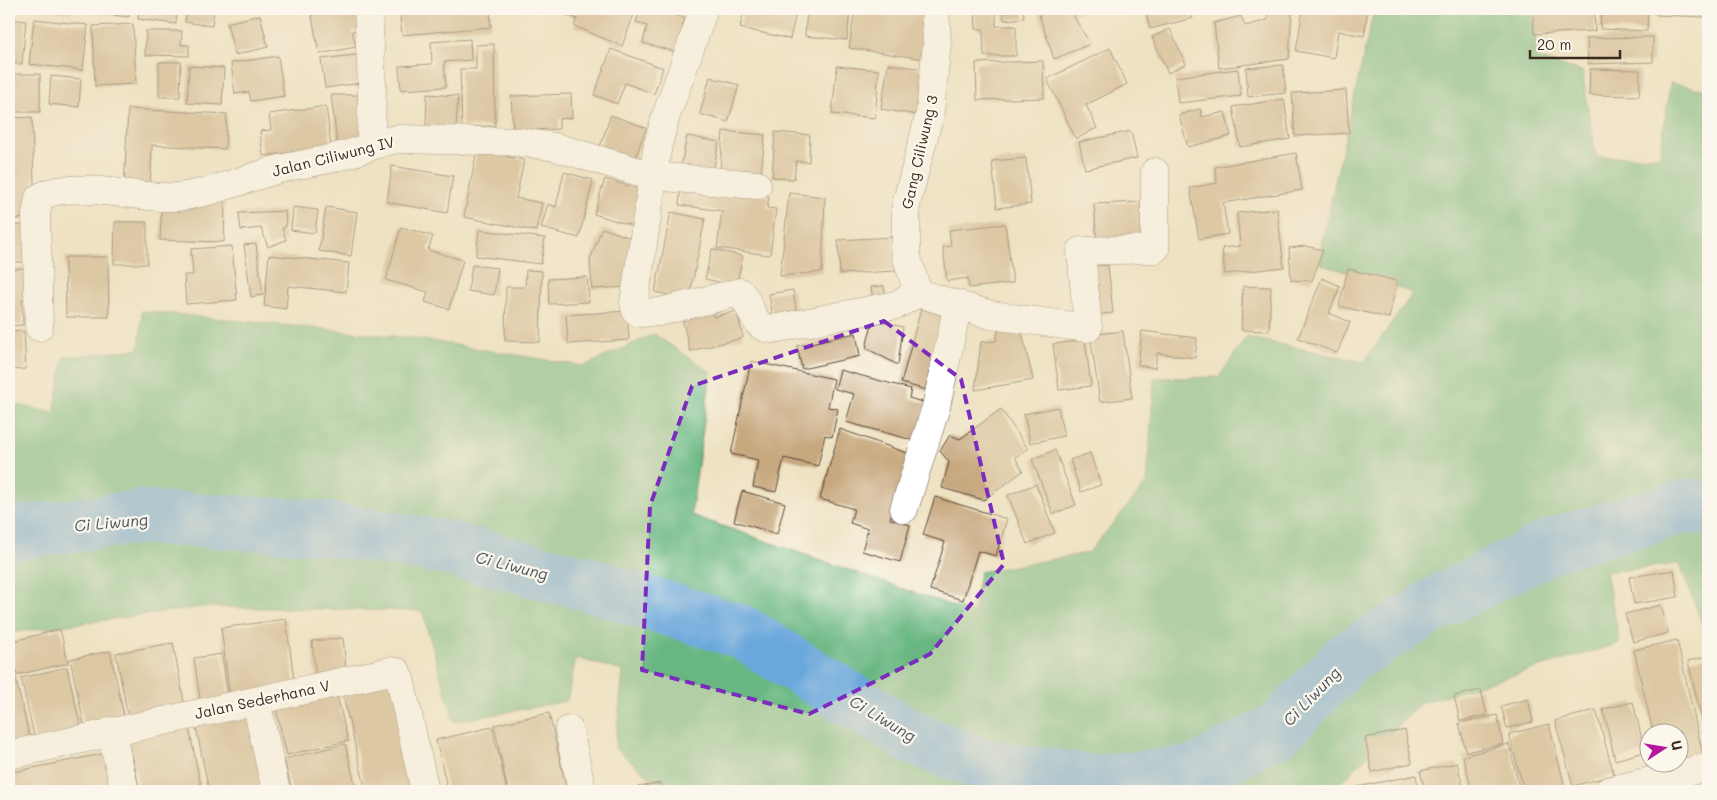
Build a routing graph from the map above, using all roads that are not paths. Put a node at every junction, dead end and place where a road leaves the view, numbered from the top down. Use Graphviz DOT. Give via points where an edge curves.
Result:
graph roads {
  1 [pos="368,9"];
  2 [pos="704,9"];
  3 [pos="935,9"];
  4 [pos="371,145"];
  5 [pos="1155,172"];
  6 [pos="653,176"];
  7 [pos="757,186"];
  8 [pos="918,293"];
  9 [pos="958,304"];
  10 [pos="39,327"];
  11 [pos="904,509"];
  12 [pos="256,701"];
  13 [pos="569,730"];
  14 [pos="111,731"];
  15 [pos="9,755"];
  16 [pos="1708,767"];
  17 [pos="125,791"];
  18 [pos="276,791"];
  19 [pos="425,791"];
  20 [pos="582,791"];
  21 [pos="1608,791"];
  1 -- 4 [label="street"];
  2 -- 6 [label="street" via="666,116"];
  3 -- 8 [label="street, Gang Ciliwung 3" via="934,90 906,205 906,255"];
  4 -- 6 [label="street, Jalan Ciliwung IV" via="398,139 522,142 555,147"];
  4 -- 10 [label="street, Jalan Ciliwung IV" via="216,189 178,196 63,189 48,192 39,198 36,214"];
  5 -- 9 [label="street" via="1155,249 1081,251 1088,328 991,315"];
  6 -- 7 [label="street, Jalan Ciliwung IV"];
  6 -- 8 [label="street" via="634,303 639,313 659,312 738,292 758,324 773,329 896,305"];
  8 -- 9 [label="street"];
  9 -- 11 [label="street" via="936,407"];
  12 -- 14 [label="street, Jalan Sederhana V"];
  12 -- 18 [label="street"];
  12 -- 19 [label="street, Jalan Sederhana V" via="370,674 396,672"];
  13 -- 20 [label="street"];
  14 -- 15 [label="street, Jalan Sederhana V"];
  14 -- 17 [label="street"];
  16 -- 21 [label="street"];
}
